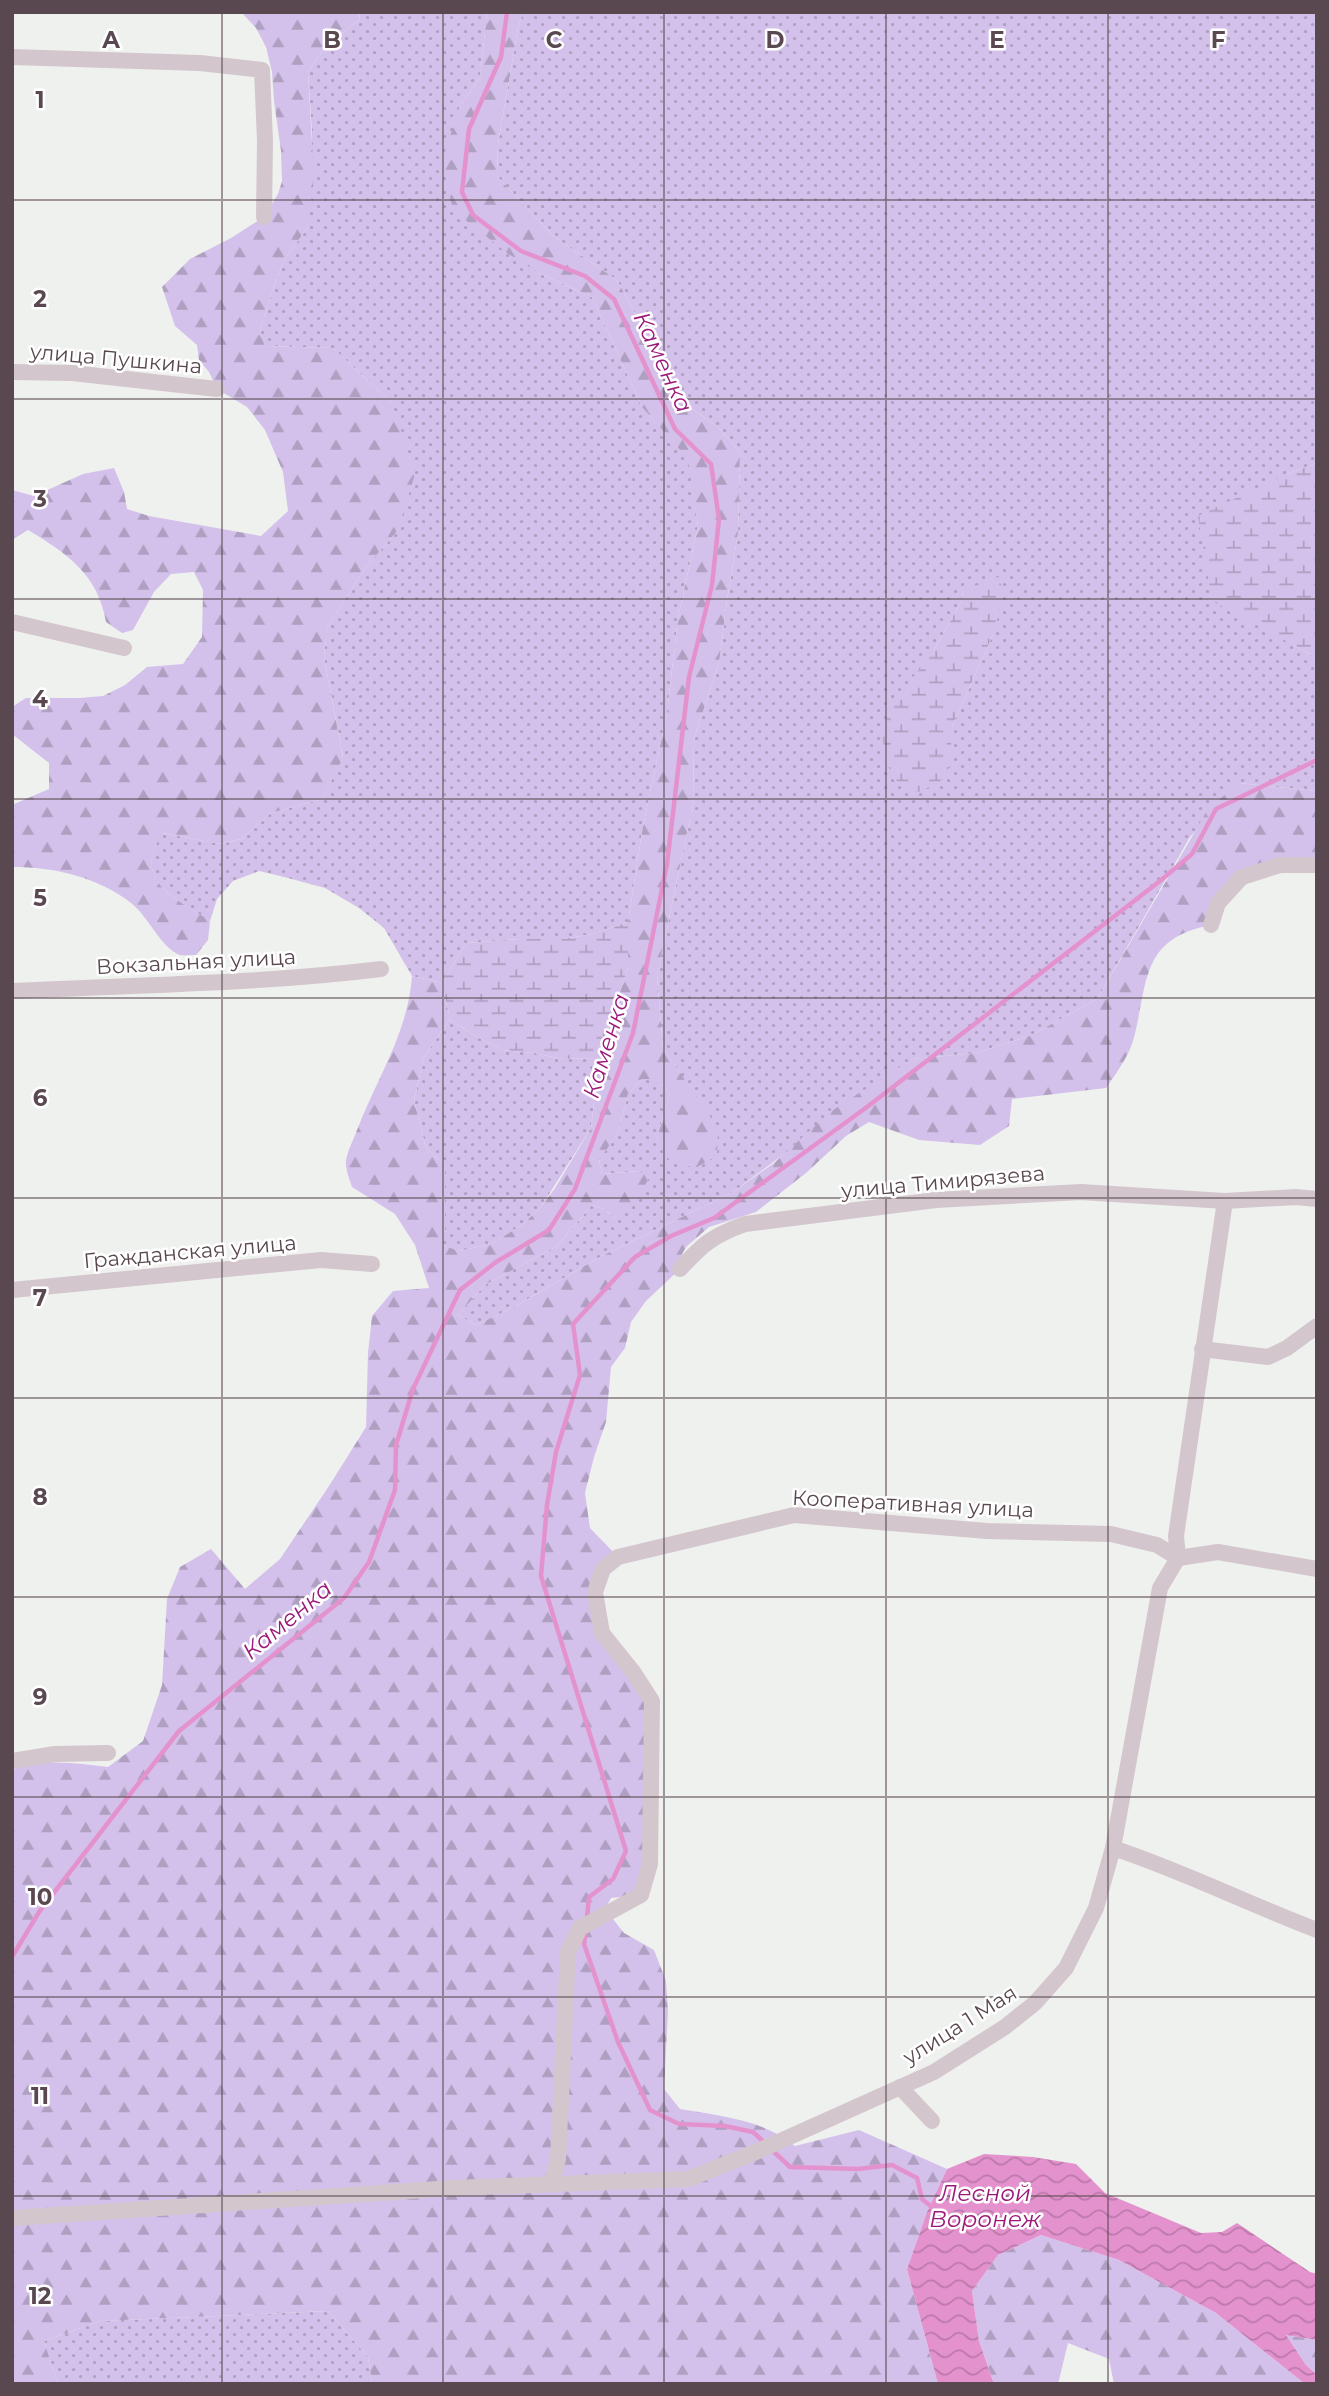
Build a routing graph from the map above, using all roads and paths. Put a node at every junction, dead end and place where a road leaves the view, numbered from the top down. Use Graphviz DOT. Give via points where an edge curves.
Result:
graph roads {
  1 [pos="12,57"];
  2 [pos="264,217"];
  3 [pos="12,372"];
  4 [pos="217,389"];
  5 [pos="12,622"];
  6 [pos="124,649"];
  7 [pos="1317,865"];
  8 [pos="1211,925"];
  9 [pos="381,970"];
  10 [pos="12,991"];
  11 [pos="1317,1199"];
  12 [pos="1225,1201"];
  13 [pos="372,1264"];
  14 [pos="680,1269"];
  15 [pos="12,1290"];
  16 [pos="1317,1326"];
  17 [pos="1202,1349"];
  18 [pos="1178,1558"];
  19 [pos="1317,1569"];
  20 [pos="108,1753"];
  21 [pos="12,1761"];
  22 [pos="1113,1848"];
  23 [pos="1317,1930"];
  24 [pos="900,2087"];
  25 [pos="932,2122"];
  26 [pos="552,2184"];
  27 [pos="12,2218"];
  1 -- 2 [label="street" via="262,69"];
  3 -- 4 [label="street, улица Пушкина" via="72,373"];
  5 -- 6 [label="street"];
  7 -- 8 [label="street" via="1280,864 1242,877 1218,903"];
  9 -- 10 [label="street, Вокзальная улица" via="162,986"];
  11 -- 12 [label="street, улица Тимирязева"];
  12 -- 14 [label="street, улица Тимирязева" via="1081,1192 936,1200 745,1224 708,1240"];
  12 -- 17 [label="street"];
  13 -- 15 [label="street, Гражданская улица" via="321,1260"];
  16 -- 17 [label="street" via="1268,1357"];
  17 -- 18 [label="street" via="1176,1536"];
  18 -- 19 [label="street" via="1218,1552"];
  18 -- 22 [label="street, улица 1 Мая" via="1160,1588"];
  18 -- 26 [label="street, Кооперативная улица" via="1157,1545 1111,1534 987,1531 794,1515 618,1558 603,1569 595,1592 602,1633 652,1701 650,1864 641,1895 580,1928 568,1952 558,2159"];
  20 -- 21 [label="street"];
  22 -- 23 [label="street"];
  22 -- 24 [label="street, улица 1 Мая" via="1096,1908 1066,1968 1035,2003 1005,2027"];
  24 -- 25 [label="street"];
  24 -- 26 [label="street, улица 1 Мая" via="688,2179"];
  26 -- 27 [label="street, улица 1 Мая"];
}
